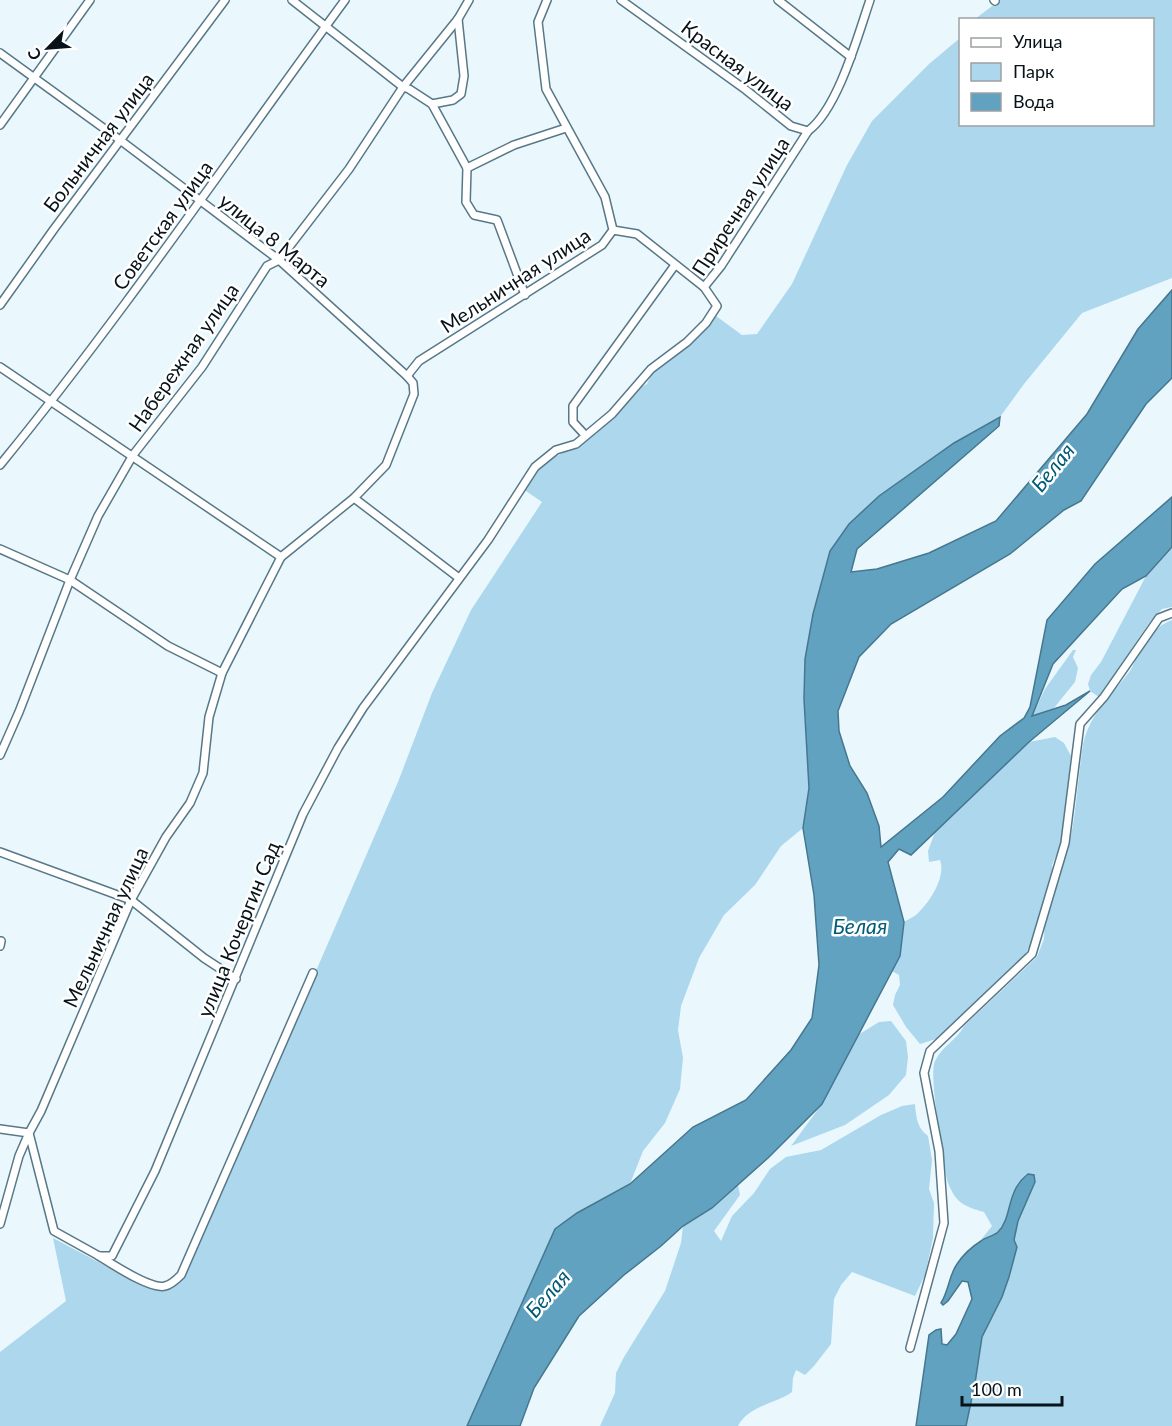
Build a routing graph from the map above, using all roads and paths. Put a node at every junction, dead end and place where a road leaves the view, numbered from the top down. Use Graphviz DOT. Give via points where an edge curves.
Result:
graph roads {
  1 [pos="90,0"];
  2 [pos="225,0"];
  3 [pos="292,0"];
  4 [pos="345,0"];
  5 [pos="469,0"];
  6 [pos="547,0"];
  7 [pos="621,0"];
  8 [pos="778,0"];
  9 [pos="870,0"];
  10 [pos="458,19"];
  11 [pos="325,27"];
  12 [pos="0,52"];
  13 [pos="851,57"];
  14 [pos="35,78"];
  15 [pos="403,87"];
  16 [pos="432,104"];
  17 [pos="0,125"];
  18 [pos="566,128"];
  19 [pos="808,130"];
  20 [pos="120,140"];
  21 [pos="467,168"];
  22 [pos="201,201"];
  23 [pos="613,230"];
  24 [pos="279,260"];
  25 [pos="675,265"];
  26 [pos="705,287"];
  27 [pos="525,295"];
  28 [pos="0,305"];
  29 [pos="0,367"];
  30 [pos="407,376"];
  31 [pos="51,403"];
  32 [pos="585,435"];
  33 [pos="133,455"];
  34 [pos="0,465"];
  35 [pos="354,498"];
  36 [pos="0,549"];
  37 [pos="281,557"];
  38 [pos="459,578"];
  39 [pos="70,580"];
  40 [pos="1172,613"];
  41 [pos="222,673"];
  42 [pos="0,755"];
  43 [pos="0,852"];
  44 [pos="131,900"];
  45 [pos="313,973"];
  46 [pos="236,979"];
  47 [pos="0,1129"];
  48 [pos="29,1133"];
  49 [pos="0,1224"];
  50 [pos="99,1256"];
  51 [pos="910,1348"];
  1 -- 14 [label="street"];
  2 -- 20 [label="street, Больничная улица"];
  3 -- 11 [label="street"];
  4 -- 11 [label="street, Советская улица"];
  5 -- 10 [label="street, Набережная улица"];
  6 -- 18 [label="street, Мельничная улица" via="538,22 546,89"];
  7 -- 19 [label="street, Красная улица" via="791,126"];
  8 -- 13 [label="street"];
  9 -- 13 [label="street, Приречная улица"];
  10 -- 15 [label="street, Набережная улица"];
  10 -- 16 [label="street" via="464,76 461,94 453,100"];
  11 -- 15 [label="street"];
  11 -- 22 [label="street, Советская улица"];
  12 -- 14 [label="street, улица 8 Марта"];
  13 -- 19 [label="street, Приречная улица" via="836,92 817,124"];
  14 -- 17 [label="street"];
  14 -- 20 [label="street, улица 8 Марта"];
  15 -- 16 [label="street"];
  15 -- 24 [label="street, Набережная улица" via="348,169"];
  16 -- 21 [label="street"];
  18 -- 21 [label="street" via="514,145"];
  18 -- 23 [label="street, Мельничная улица" via="605,197"];
  19 -- 26 [label="street, Приречная улица"];
  20 -- 22 [label="street, улица 8 Марта"];
  20 -- 28 [label="street, Больничная улица"];
  21 -- 27 [label="street" via="466,202 474,214 497,220"];
  22 -- 24 [label="street, улица 8 Марта"];
  22 -- 31 [label="street, Советская улица"];
  23 -- 25 [label="street" via="637,234"];
  23 -- 27 [label="street, Мельничная улица" via="602,245"];
  24 -- 30 [label="street, улица 8 Марта"];
  24 -- 33 [label="street, Набережная улица" via="267,266 202,367"];
  25 -- 26 [label="street"];
  25 -- 32 [label="street, Приречная улица" via="573,406 573,422"];
  26 -- 32 [label="street, Приречная улица" via="717,306 706,323 651,369 612,414"];
  27 -- 30 [label="street, Мельничная улица" via="419,361"];
  29 -- 31 [label="street"];
  30 -- 35 [label="street, Мельничная улица" via="413,383 414,394 386,465"];
  31 -- 33 [label="street"];
  31 -- 34 [label="street, Советская улица"];
  32 -- 38 [label="street, Приречная улица" via="576,444 556,450 536,467"];
  33 -- 37 [label="street"];
  33 -- 39 [label="street, Набережная улица" via="98,516"];
  35 -- 37 [label="street, Мельничная улица"];
  35 -- 38 [label="street"];
  36 -- 39 [label="street"];
  37 -- 41 [label="street, Мельничная улица"];
  38 -- 46 [label="street, улица Кочергин Сад" via="338,748 303,814"];
  39 -- 41 [label="street" via="168,646"];
  39 -- 42 [label="street, Набережная улица"];
  40 -- 51 [label="street" via="1159,618 1104,697 1080,724 1065,843 1032,954 930,1051 924,1073 939,1151 944,1223"];
  41 -- 44 [label="street, Мельничная улица" via="208,717 203,773 190,803"];
  43 -- 44 [label="street"];
  44 -- 46 [label="street"];
  44 -- 48 [label="street, Мельничная улица"];
  45 -- 50 [label="street" via="181,1275 165,1287 157,1286"];
  46 -- 50 [label="street, улица Кочергин Сад" via="155,1171 112,1256"];
  47 -- 48 [label="street"];
  48 -- 49 [label="street, Мельничная улица"];
  48 -- 50 [label="street" via="54,1231"];
}
